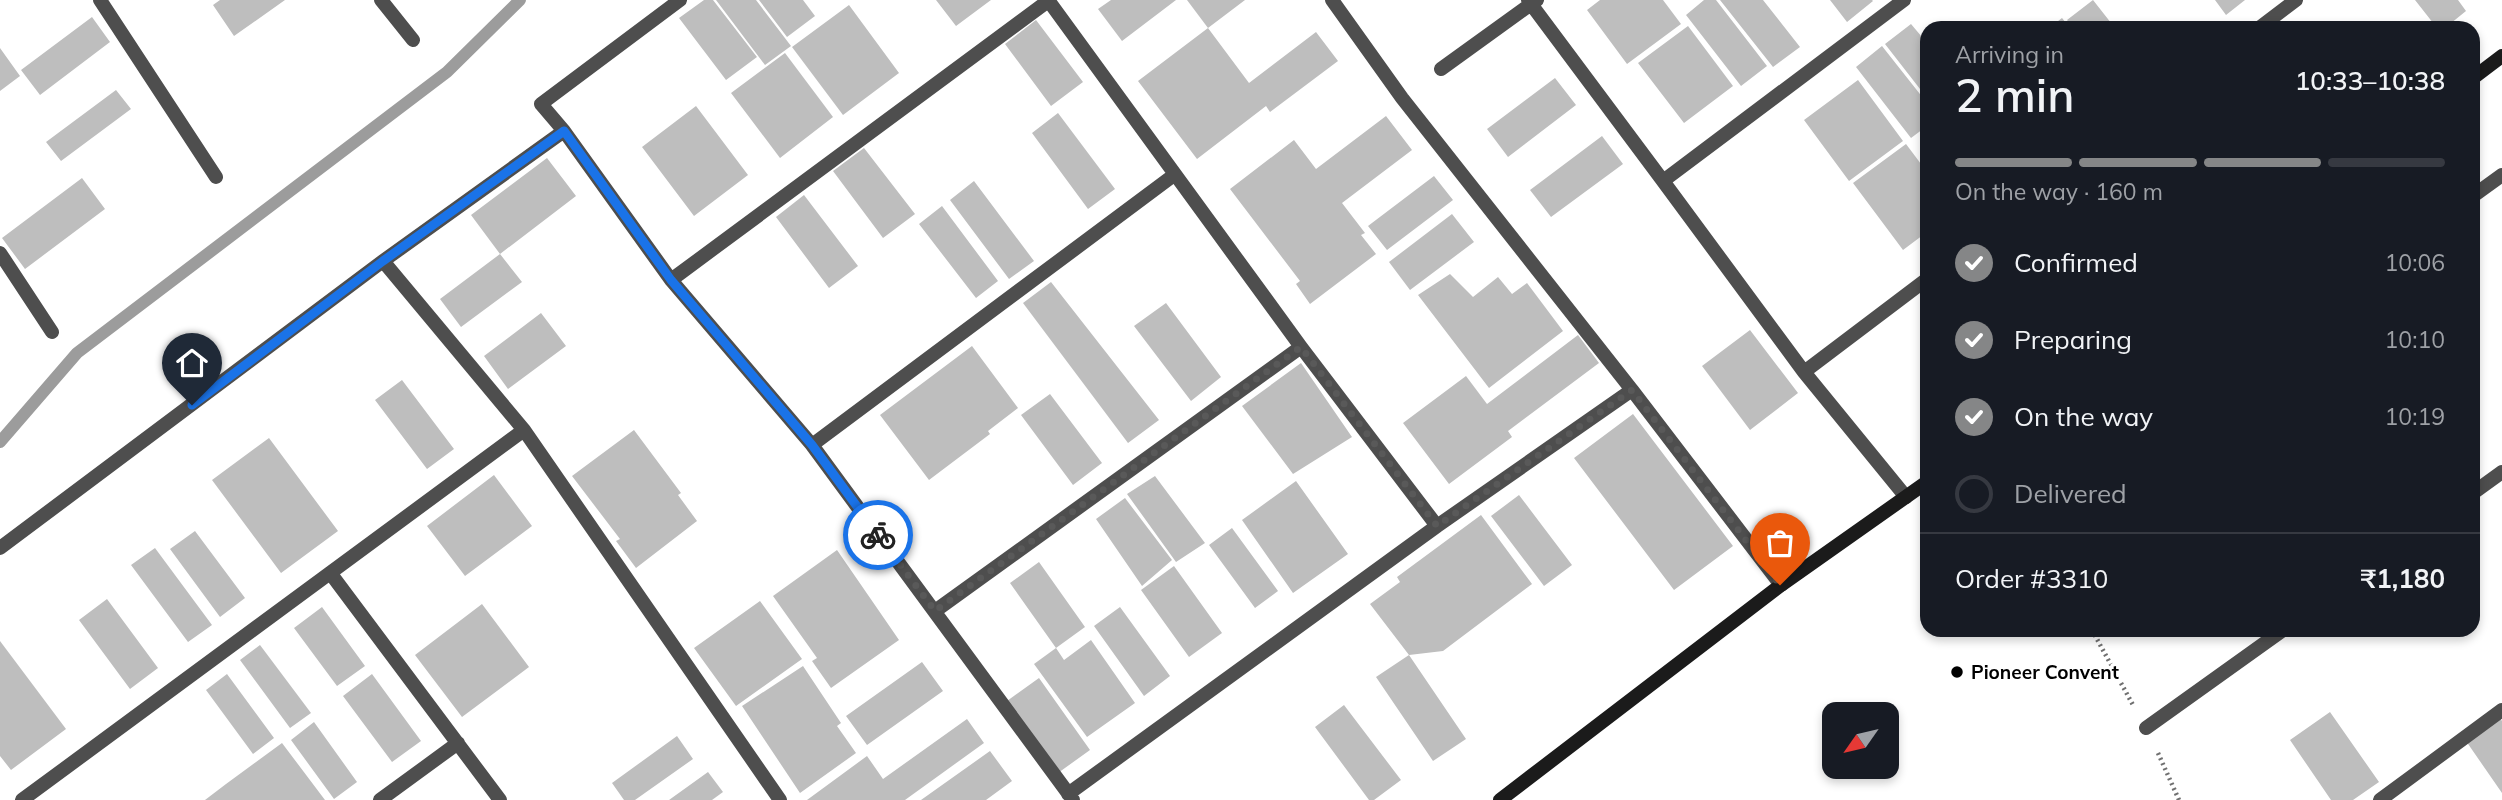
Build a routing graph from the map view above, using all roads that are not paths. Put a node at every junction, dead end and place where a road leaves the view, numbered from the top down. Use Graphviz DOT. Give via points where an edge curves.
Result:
graph roads {
  1 [pos="100,0"];
  2 [pos="381,0"];
  3 [pos="680,0"];
  4 [pos="1332,0"];
  5 [pos="1904,0"];
  6 [pos="2296,0"];
  7 [pos="1048,1"];
  8 [pos="1532,1"];
  9 [pos="2268,21"];
  10 [pos="413,40"];
  11 [pos="2502,56"];
  12 [pos="1441,69"];
  13 [pos="2480,73"];
  14 [pos="564,131"];
  15 [pos="1174,174"];
  16 [pos="2502,175"];
  17 [pos="216,177"];
  18 [pos="1663,181"];
  19 [pos="2480,192"];
  20 [pos="0,253"];
  21 [pos="383,261"];
  22 [pos="671,280"];
  23 [pos="1920,284"];
  24 [pos="51,332"];
  25 [pos="1301,347"];
  26 [pos="1804,372"];
  27 [pos="1632,390"];
  28 [pos="524,430"];
  29 [pos="812,445"];
  30 [pos="2502,472"];
  31 [pos="1920,487"];
  32 [pos="2480,488"];
  33 [pos="1906,497"];
  34 [pos="1437,526"];
  35 [pos="0,548"];
  36 [pos="331,574"];
  37 [pos="1780,585"];
  38 [pos="935,611"];
  39 [pos="2273,637"];
  40 [pos="2502,710"];
  41 [pos="2146,728"];
  42 [pos="458,743"];
  43 [pos="1071,797"];
  44 [pos="22,800"];
  45 [pos="380,800"];
  46 [pos="500,800"];
  47 [pos="780,800"];
  48 [pos="1500,800"];
  49 [pos="2380,800"];
  1 -- 17 [label="street"];
  2 -- 10 [label="street"];
  3 -- 14 [label="street" via="541,104"];
  4 -- 27 [label="street" via="1402,98"];
  5 -- 18 [label="street"];
  6 -- 9 [label="street"];
  7 -- 15 [label="street"];
  7 -- 22 [label="street"];
  8 -- 12 [label="street"];
  8 -- 18 [label="street"];
  11 -- 13 [label="street"];
  14 -- 21 [label="street"];
  14 -- 22 [label="street"];
  15 -- 25 [label="street"];
  15 -- 29 [label="street"];
  16 -- 19 [label="street"];
  18 -- 26 [label="street"];
  20 -- 24 [label="street"];
  21 -- 28 [label="street"];
  21 -- 35 [label="street"];
  22 -- 29 [label="street"];
  23 -- 26 [label="street"];
  25 -- 34 [label="street"];
  25 -- 38 [label="street"];
  26 -- 33 [label="street"];
  27 -- 34 [label="street"];
  27 -- 37 [label="street"];
  28 -- 36 [label="street"];
  28 -- 47 [label="street"];
  29 -- 38 [label="street"];
  30 -- 32 [label="street"];
  31 -- 33 [label="street"];
  33 -- 37 [label="street"];
  34 -- 43 [label="street"];
  36 -- 42 [label="street"];
  36 -- 44 [label="street"];
  37 -- 48 [label="street"];
  38 -- 43 [label="street"];
  39 -- 41 [label="street"];
  40 -- 49 [label="street"];
  42 -- 45 [label="street"];
  42 -- 46 [label="street"];
}
